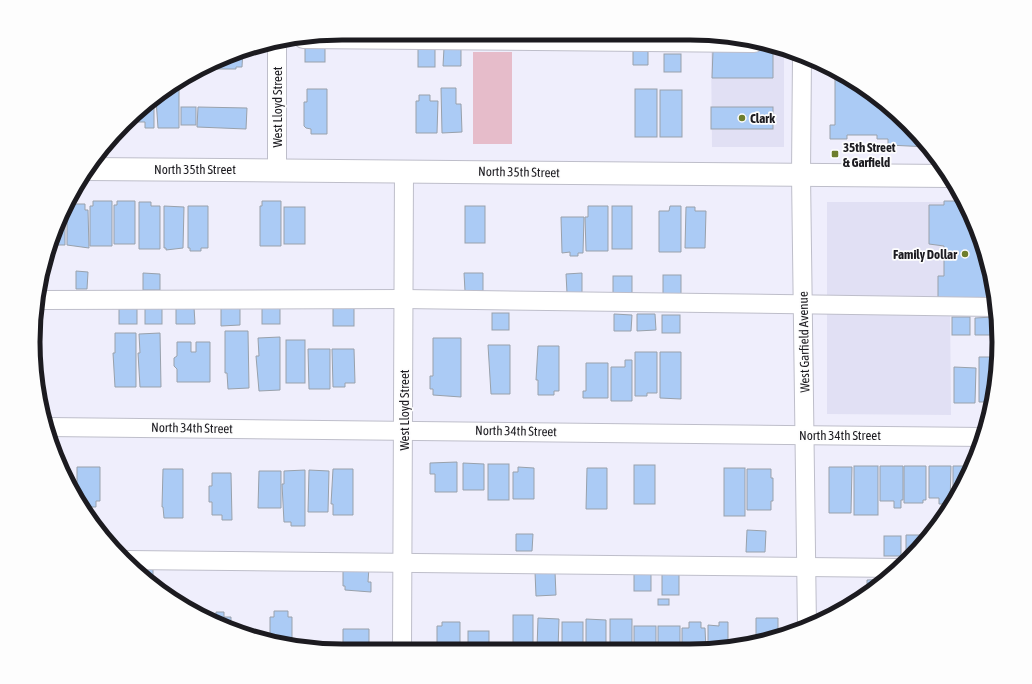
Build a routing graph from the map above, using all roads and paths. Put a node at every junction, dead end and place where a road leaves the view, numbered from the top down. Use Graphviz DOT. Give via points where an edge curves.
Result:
graph roads {
  1 [pos="416,40"];
  2 [pos="727,43"];
  3 [pos="277,47"];
  4 [pos="802,62"];
  5 [pos="94,169"];
  6 [pos="277,170"];
  7 [pos="404,171"];
  8 [pos="801,174"];
  9 [pos="942,176"];
  10 [pos="404,299"];
  11 [pos="43,300"];
  12 [pos="804,306"];
  13 [pos="989,307"];
  14 [pos="52,427"];
  15 [pos="404,430"];
  16 [pos="805,436"];
  17 [pos="977,437"];
  18 [pos="133,560"];
  19 [pos="404,562"];
  20 [pos="807,567"];
  21 [pos="890,568"];
  22 [pos="807,621"];
  23 [pos="402,644"];
  1 -- 2 [label="street"];
  3 -- 6 [label="street, West Lloyd Street"];
  4 -- 8 [label="street, West Garfield Avenue"];
  5 -- 6 [label="main road, North 35th Street"];
  6 -- 7 [label="main road, North 35th Street"];
  7 -- 8 [label="main road, North 35th Street"];
  7 -- 10 [label="street, West Lloyd Street"];
  8 -- 9 [label="main road, North 35th Street"];
  8 -- 12 [label="street, West Garfield Avenue"];
  10 -- 11 [label="street"];
  10 -- 12 [label="street"];
  10 -- 15 [label="street, West Lloyd Street"];
  12 -- 13 [label="street"];
  12 -- 16 [label="street, West Garfield Avenue"];
  14 -- 15 [label="street, North 34th Street"];
  15 -- 16 [label="street, North 34th Street"];
  15 -- 19 [label="street, West Lloyd Street"];
  16 -- 17 [label="street, North 34th Street"];
  16 -- 20 [label="street, West Garfield Avenue"];
  18 -- 19 [label="street"];
  19 -- 20 [label="street"];
  19 -- 23 [label="street, West Lloyd Street"];
  20 -- 21 [label="street"];
  20 -- 22 [label="street, West Garfield Avenue"];
}
